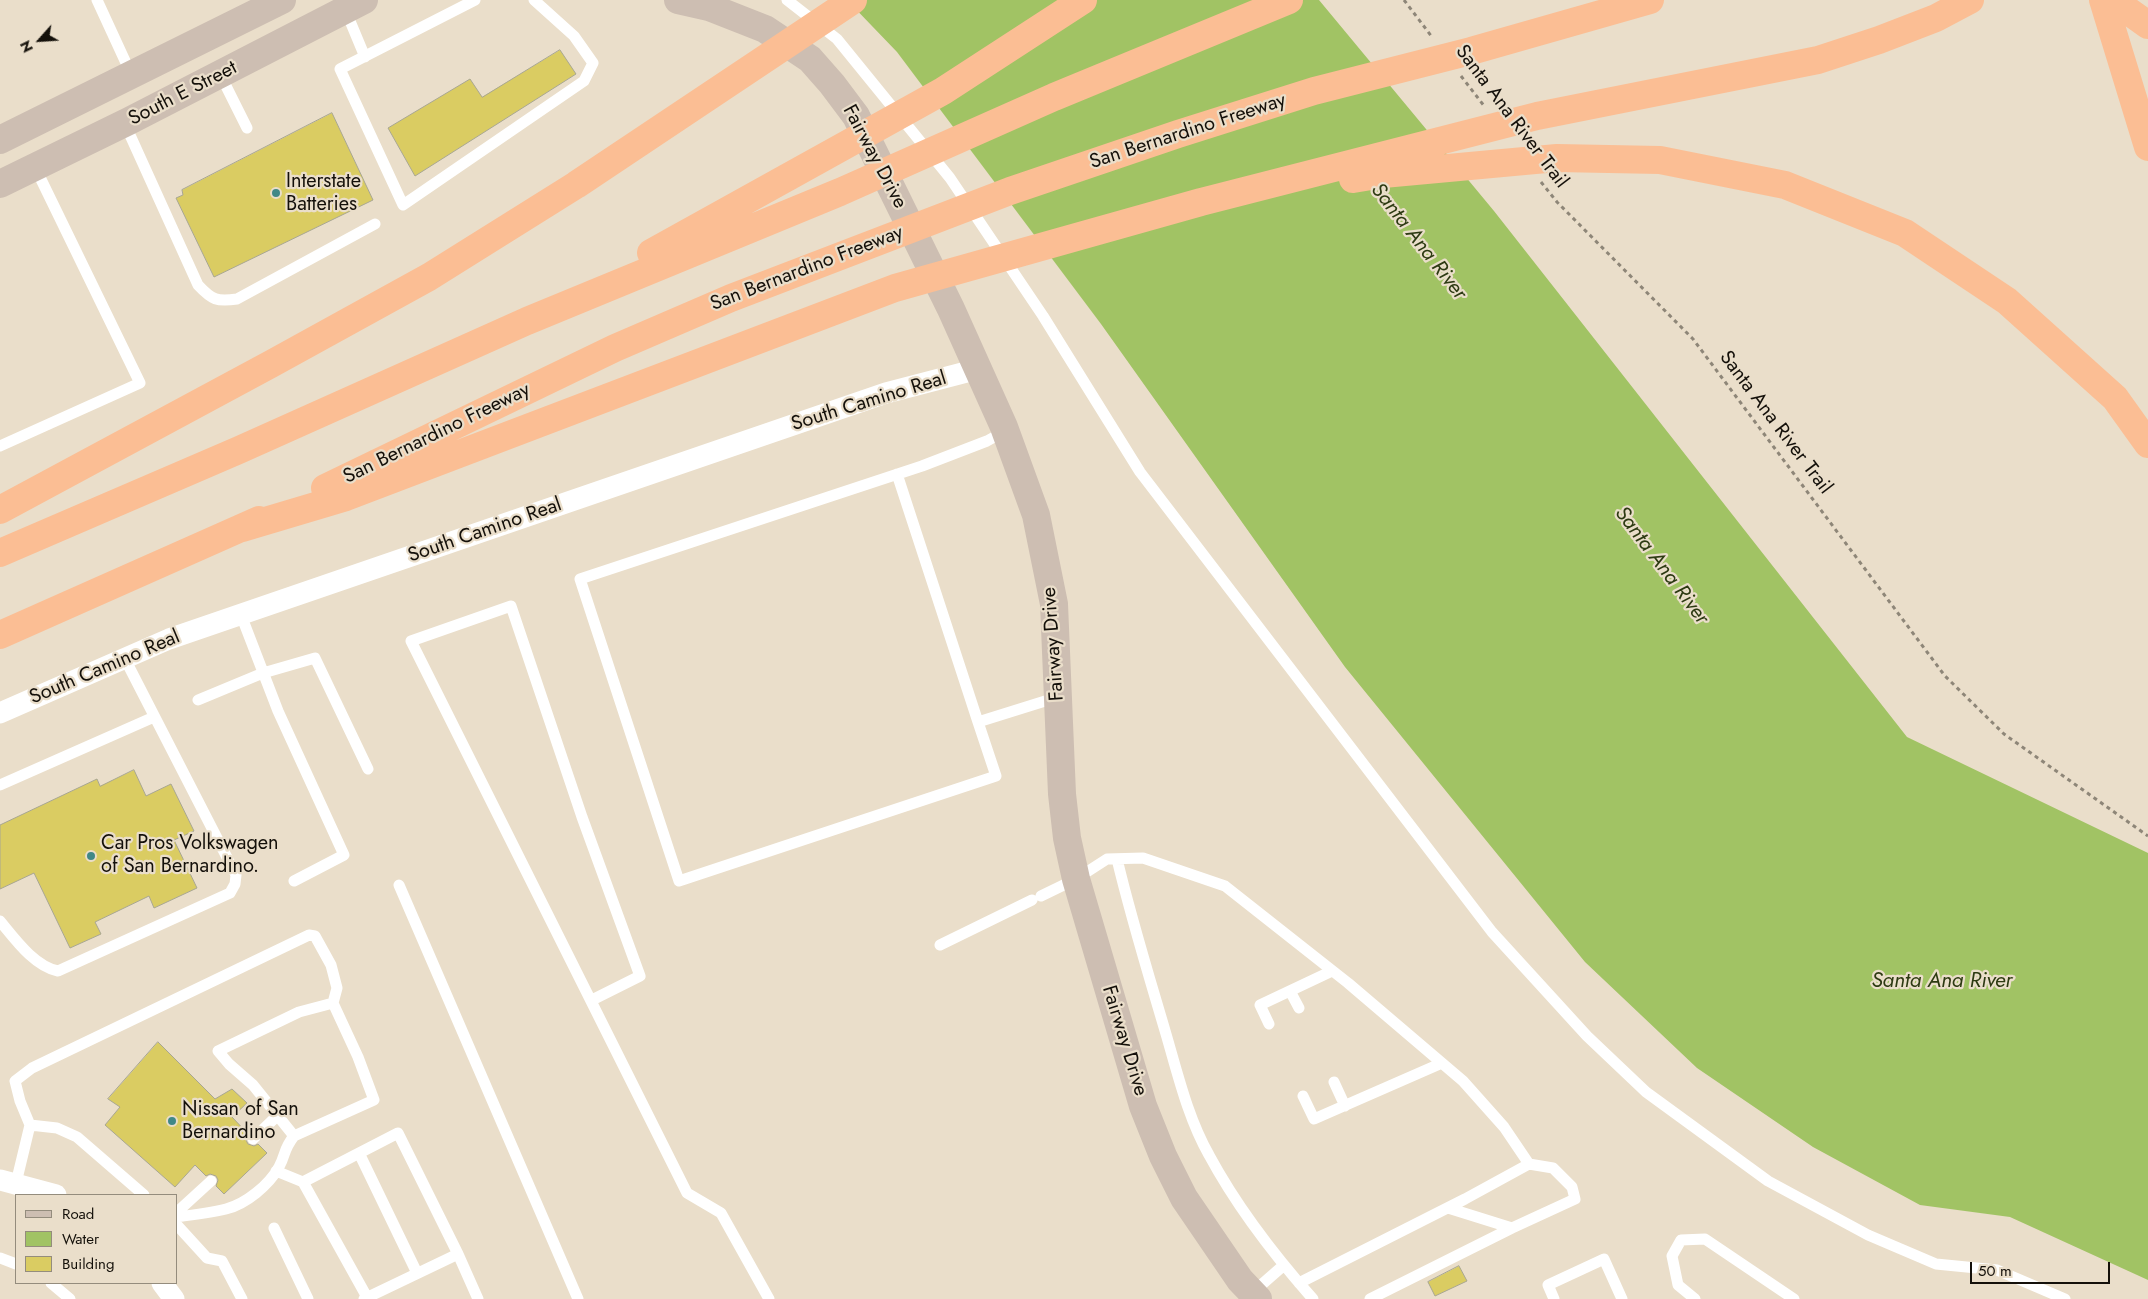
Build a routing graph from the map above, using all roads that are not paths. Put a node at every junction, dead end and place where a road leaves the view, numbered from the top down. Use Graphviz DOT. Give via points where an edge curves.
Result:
graph roads {
  1 [pos="97,0"];
  2 [pos="282,0"];
  3 [pos="475,0"];
  4 [pos="534,0"];
  5 [pos="678,0"];
  6 [pos="787,0"];
  7 [pos="853,0"];
  8 [pos="1083,0"];
  9 [pos="1289,0"];
  10 [pos="1650,0"];
  11 [pos="1970,0"];
  12 [pos="2103,0"];
  13 [pos="2112,0"];
  14 [pos="354,5"];
  15 [pos="2148,26"];
  16 [pos="365,56"];
  17 [pos="220,74"];
  18 [pos="132,76"];
  19 [pos="125,124"];
  20 [pos="247,128"];
  21 [pos="0,140"];
  22 [pos="2148,147"];
  23 [pos="36,167"];
  24 [pos="0,184"];
  25 [pos="1201,202"];
  26 [pos="375,224"];
  27 [pos="527,321"];
  28 [pos="978,369"];
  29 [pos="1005,431"];
  30 [pos="2148,444"];
  31 [pos="0,446"];
  32 [pos="897,474"];
  33 [pos="0,510"];
  34 [pos="242,528"];
  35 [pos="0,553"];
  36 [pos="241,615"];
  37 [pos="0,635"];
  38 [pos="125,658"];
  39 [pos="264,673"];
  40 [pos="1058,697"];
  41 [pos="198,700"];
  42 [pos="0,713"];
  43 [pos="154,717"];
  44 [pos="978,722"];
  45 [pos="368,769"];
  46 [pos="0,785"];
  47 [pos="1117,859"];
  48 [pos="1076,879"];
  49 [pos="294,881"];
  50 [pos="399,885"];
  51 [pos="0,921"];
  52 [pos="940,944"];
  53 [pos="1332,971"];
  54 [pos="1290,991"];
  55 [pos="592,1000"];
  56 [pos="333,1003"];
  57 [pos="1299,1008"];
  58 [pos="1269,1024"];
  59 [pos="1442,1063"];
  60 [pos="1334,1082"];
  61 [pos="1303,1096"];
  62 [pos="1345,1106"];
  63 [pos="278,1115"];
  64 [pos="30,1125"];
  65 [pos="294,1136"];
  66 [pos="253,1139"];
  67 [pos="359,1153"];
  68 [pos="1529,1164"];
  69 [pos="276,1171"];
  70 [pos="211,1181"];
  71 [pos="8,1182"];
  72 [pos="303,1182"];
  73 [pos="52,1194"];
  74 [pos="143,1194"];
  75 [pos="1448,1208"];
  76 [pos="178,1213"];
  77 [pos="178,1215"];
  78 [pos="178,1226"];
  79 [pos="274,1228"];
  80 [pos="1512,1228"];
  81 [pos="458,1254"];
  82 [pos="0,1258"];
  83 [pos="15,1264"];
  84 [pos="1284,1265"];
  85 [pos="417,1273"];
  86 [pos="1299,1283"];
  87 [pos="52,1284"];
  88 [pos="163,1284"];
  89 [pos="1255,1296"];
  90 [pos="366,1298"];
  91 [pos="765,1298"];
  92 [pos="70,1299"];
  93 [pos="174,1299"];
  94 [pos="242,1299"];
  95 [pos="308,1299"];
  96 [pos="478,1299"];
  97 [pos="578,1299"];
  98 [pos="1313,1299"];
  99 [pos="1370,1299"];
  100 [pos="1554,1299"];
  101 [pos="1622,1299"];
  102 [pos="1695,1299"];
  103 [pos="1794,1299"];
  104 [pos="2066,1299"];
  1 -- 18 [label="lane"];
  2 -- 18 [label="street, South E Street"];
  3 -- 16 [label="lane"];
  4 -- 16 [label="lane" via="574,36 593,63 584,81 403,205 340,69"];
  5 -- 28 [label="street, Fairway Drive" via="709,7 765,29 810,59 832,84 856,116 952,308"];
  6 -- 104 [label="lane" via="837,39 950,178 1043,316 1140,472 1492,932 1586,1036 1646,1092 1768,1181 1868,1235 1936,1264 1997,1270"];
  7 -- 33 [label="highway" via="576,185 429,277"];
  8 -- 27 [label="highway" via="943,91"];
  9 -- 27 [label="highway" via="1054,96 840,192"];
  10 -- 34 [label="highway, San Bernardino Freeway" via="1464,60 1314,91 1010,191 871,243 615,348"];
  11 -- 25 [label="highway" via="1936,18 1818,60 1537,116"];
  12 -- 22 [label="highway"];
  13 -- 15 [label="highway"];
  14 -- 16 [label="lane"];
  14 -- 17 [label="street, South E Street"];
  17 -- 19 [label="street, South E Street"];
  17 -- 20 [label="lane"];
  18 -- 21 [label="street, South E Street"];
  19 -- 23 [label="street, South E Street"];
  19 -- 26 [label="lane" via="198,285 210,297 222,301 237,299"];
  23 -- 24 [label="street, South E Street"];
  23 -- 31 [label="lane" via="140,383"];
  25 -- 30 [label="highway" via="1383,174 1557,158 1660,160 1784,186 1905,233 2007,301 2115,398"];
  25 -- 34 [label="highway" via="894,288 346,498"];
  27 -- 35 [label="highway"];
  28 -- 29 [label="street, Fairway Drive"];
  28 -- 36 [label="street, South Camino Real" via="886,393"];
  29 -- 32 [label="lane"];
  29 -- 40 [label="street, Fairway Drive" via="1036,515 1054,604"];
  32 -- 44 [label="lane"];
  32 -- 44 [label="lane" via="580,578 679,880 996,776"];
  34 -- 37 [label="highway, San Bernardino Freeway"];
  36 -- 38 [label="street, South Camino Real" via="168,639"];
  36 -- 39 [label="lane"];
  38 -- 42 [label="street, South Camino Real"];
  38 -- 43 [label="lane"];
  39 -- 41 [label="lane"];
  39 -- 45 [label="lane" via="315,658"];
  39 -- 49 [label="lane" via="278,711 344,854"];
  40 -- 44 [label="lane"];
  40 -- 48 [label="street, Fairway Drive" via="1062,794"];
  43 -- 46 [label="lane"];
  43 -- 51 [label="lane" via="236,875 230,892 58,971 42,964 14,939"];
  47 -- 48 [label="lane" via="1107,859"];
  47 -- 53 [label="lane" via="1143,858 1225,886"];
  47 -- 84 [label="lane" via="1137,940 1194,1124 1208,1155"];
  48 -- 52 [label="lane"];
  48 -- 89 [label="street, Fairway Drive" via="1143,1106 1163,1156 1194,1214"];
  50 -- 97 [label="lane"];
  53 -- 54 [label="lane"];
  53 -- 59 [label="lane"];
  54 -- 57 [label="lane"];
  54 -- 58 [label="lane" via="1260,1005"];
  55 -- 55 [label="lane" via="411,641 511,606 640,976"];
  55 -- 91 [label="lane" via="687,1193 721,1213"];
  56 -- 63 [label="lane" via="299,1012 218,1051"];
  56 -- 64 [label="lane" via="337,988 331,964 315,936 309,935 32,1068 15,1081"];
  56 -- 65 [label="lane" via="374,1100"];
  59 -- 62 [label="lane"];
  59 -- 68 [label="lane" via="1463,1081 1504,1127"];
  60 -- 62 [label="lane"];
  61 -- 62 [label="lane" via="1314,1119"];
  63 -- 65 [label="lane"];
  63 -- 66 [label="lane"];
  64 -- 71 [label="lane"];
  64 -- 74 [label="lane" via="57,1128 77,1137"];
  65 -- 69 [label="lane" via="285,1147"];
  67 -- 72 [label="lane"];
  67 -- 81 [label="lane" via="398,1133"];
  67 -- 85 [label="lane"];
  68 -- 75 [label="lane"];
  68 -- 80 [label="lane" via="1553,1168 1572,1187 1575,1199"];
  69 -- 72 [label="lane"];
  69 -- 77 [label="lane" via="251,1197 228,1209"];
  70 -- 76 [label="lane"];
  71 -- 73 [label="street"];
  72 -- 90 [label="lane"];
  75 -- 80 [label="lane"];
  75 -- 86 [label="lane"];
  78 -- 94 [label="lane" via="207,1258 222,1260"];
  79 -- 95 [label="lane"];
  80 -- 99 [label="lane"];
  81 -- 85 [label="lane"];
  81 -- 96 [label="lane"];
  82 -- 83 [label="lane"];
  84 -- 86 [label="lane"];
  84 -- 89 [label="lane"];
  85 -- 90 [label="lane"];
  86 -- 98 [label="lane"];
  87 -- 92 [label="lane"];
  88 -- 93 [label="street"];
  100 -- 101 [label="lane" via="1548,1286 1604,1259"];
  102 -- 103 [label="lane" via="1678,1285 1672,1256 1681,1240 1706,1239"];
}
